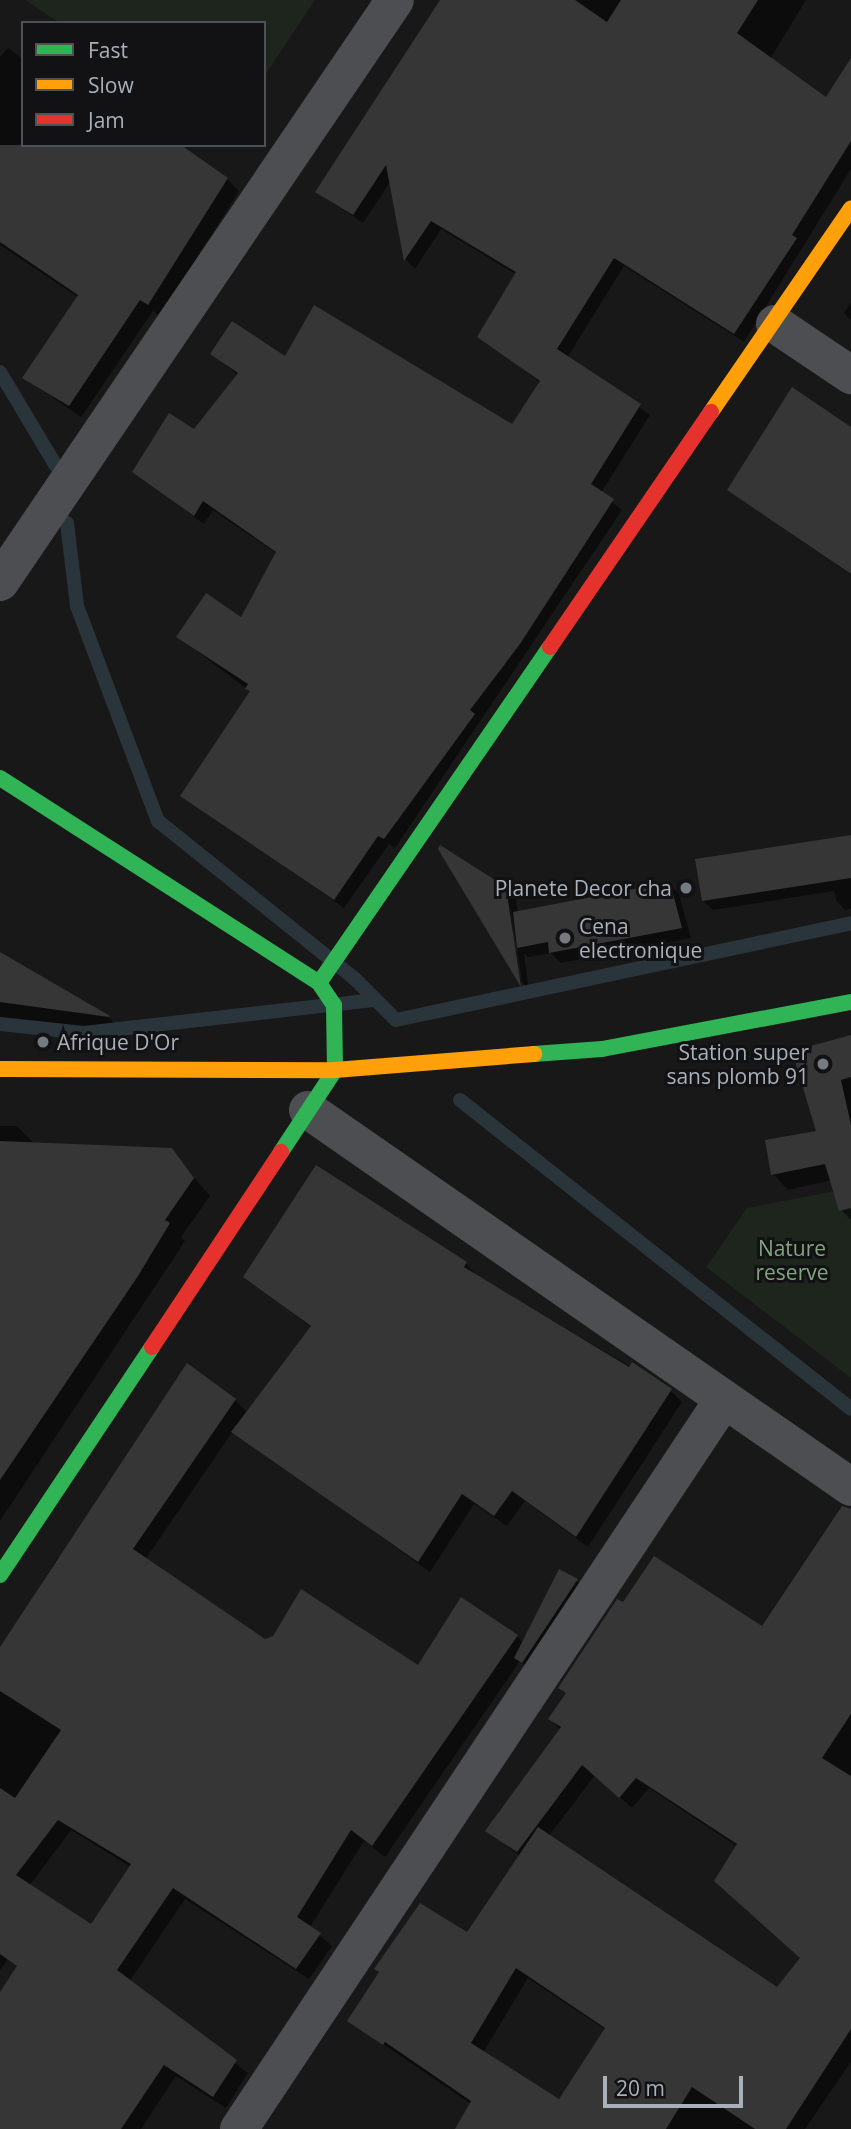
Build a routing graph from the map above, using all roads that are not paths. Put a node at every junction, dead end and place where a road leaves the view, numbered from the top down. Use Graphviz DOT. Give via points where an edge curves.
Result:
graph roads {
  1 [pos="395,0"];
  2 [pos="851,208"];
  3 [pos="775,324"];
  4 [pos="851,375"];
  5 [pos="0,582"];
  6 [pos="0,778"];
  7 [pos="319,983"];
  8 [pos="851,1002"];
  9 [pos="0,1069"];
  10 [pos="335,1070"];
  11 [pos="309,1110"];
  12 [pos="724,1399"];
  13 [pos="851,1487"];
  14 [pos="0,1575"];
  15 [pos="239,2129"];
  1 -- 5 [label="street"];
  2 -- 3 [label="street"];
  3 -- 4 [label="street"];
  3 -- 7 [label="street"];
  6 -- 7 [label="street"];
  7 -- 10 [label="street" via="334,1005"];
  8 -- 10 [label="street" via="602,1049"];
  9 -- 10 [label="street"];
  10 -- 11 [label="street"];
  11 -- 12 [label="street"];
  11 -- 14 [label="street"];
  12 -- 13 [label="street"];
  12 -- 15 [label="street"];
}
